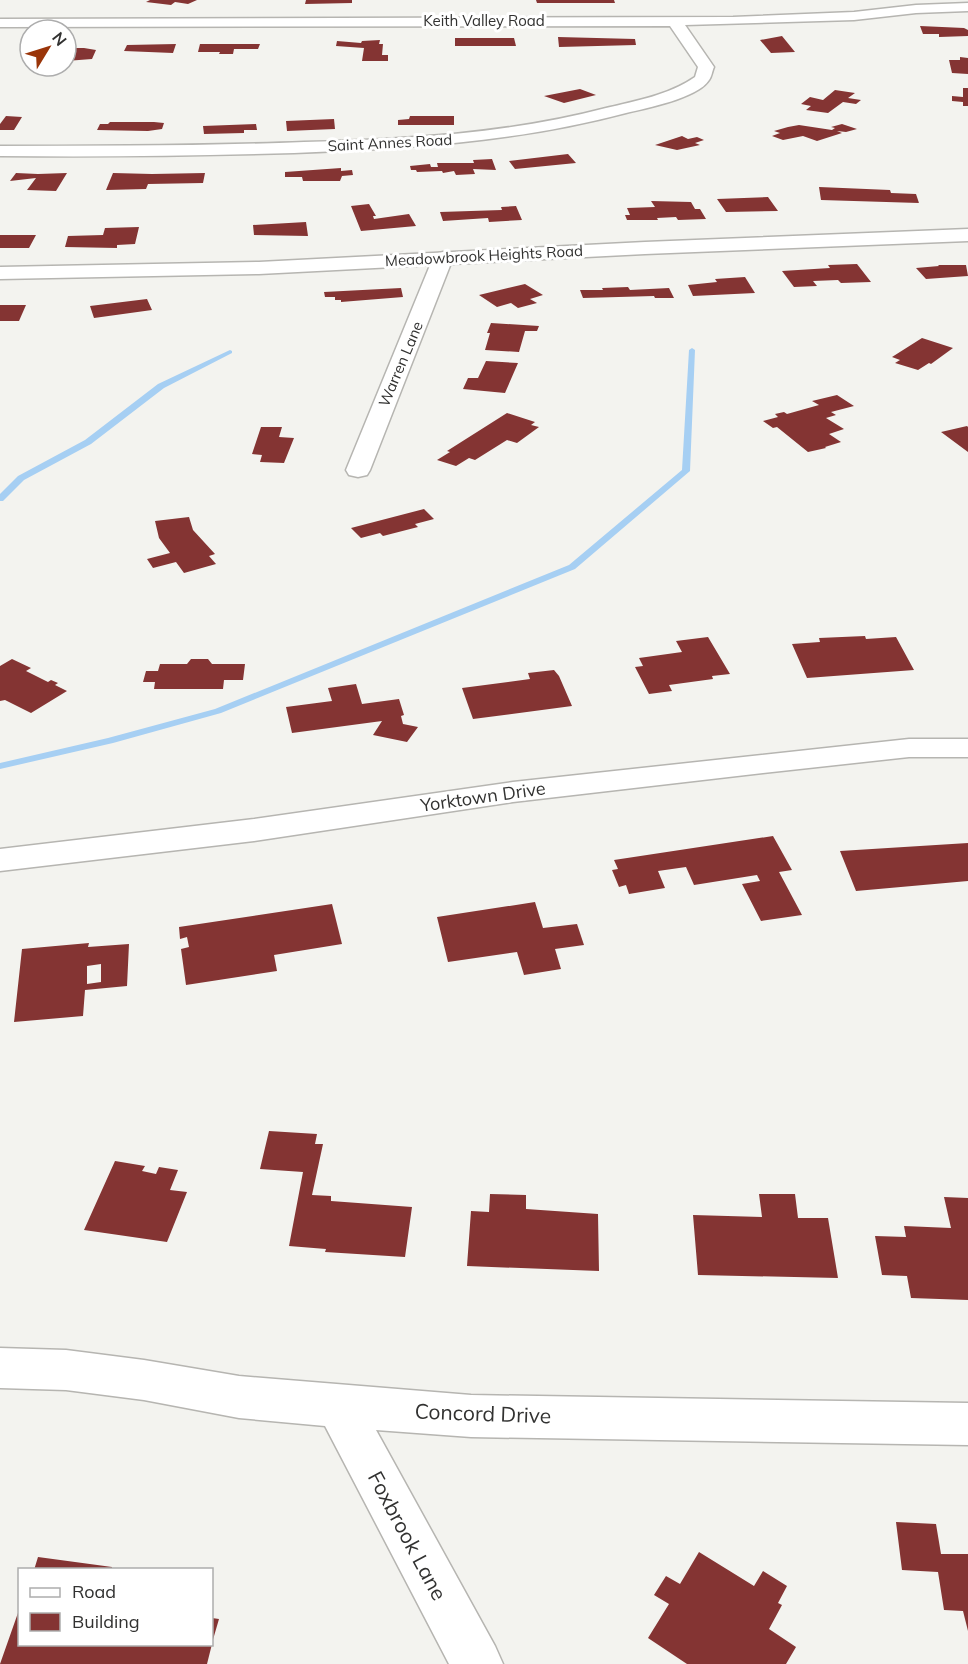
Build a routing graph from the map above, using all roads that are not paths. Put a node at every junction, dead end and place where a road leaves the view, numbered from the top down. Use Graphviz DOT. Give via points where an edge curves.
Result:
graph roads {
  1 [pos="968,7"];
  2 [pos="674,21"];
  3 [pos="0,23"];
  4 [pos="0,150"];
  5 [pos="968,235"];
  6 [pos="443,258"];
  7 [pos="0,273"];
  8 [pos="358,470"];
  9 [pos="968,748"];
  10 [pos="0,860"];
  11 [pos="0,1368"];
  12 [pos="339,1407"];
  13 [pos="968,1424"];
  14 [pos="477,1664"];
  1 -- 2 [label="street, Keith Valley Road" via="854,16"];
  2 -- 3 [label="street, Keith Valley Road"];
  2 -- 4 [label="street, Saint Annes Road" via="706,67 702,79 682,91 567,124 486,136 353,145 159,151"];
  5 -- 6 [label="street, Meadowbrook Heights Road"];
  6 -- 7 [label="street, Meadowbrook Heights Road" via="200,270"];
  6 -- 8 [label="street, Warren Lane"];
  9 -- 10 [label="street, Yorktown Drive" via="909,748 513,792 243,832"];
  11 -- 12 [label="street, Concord Drive" via="66,1370 239,1397"];
  12 -- 13 [label="street, Concord Drive" via="471,1416"];
  12 -- 14 [label="street, Foxbrook Lane"];
}
